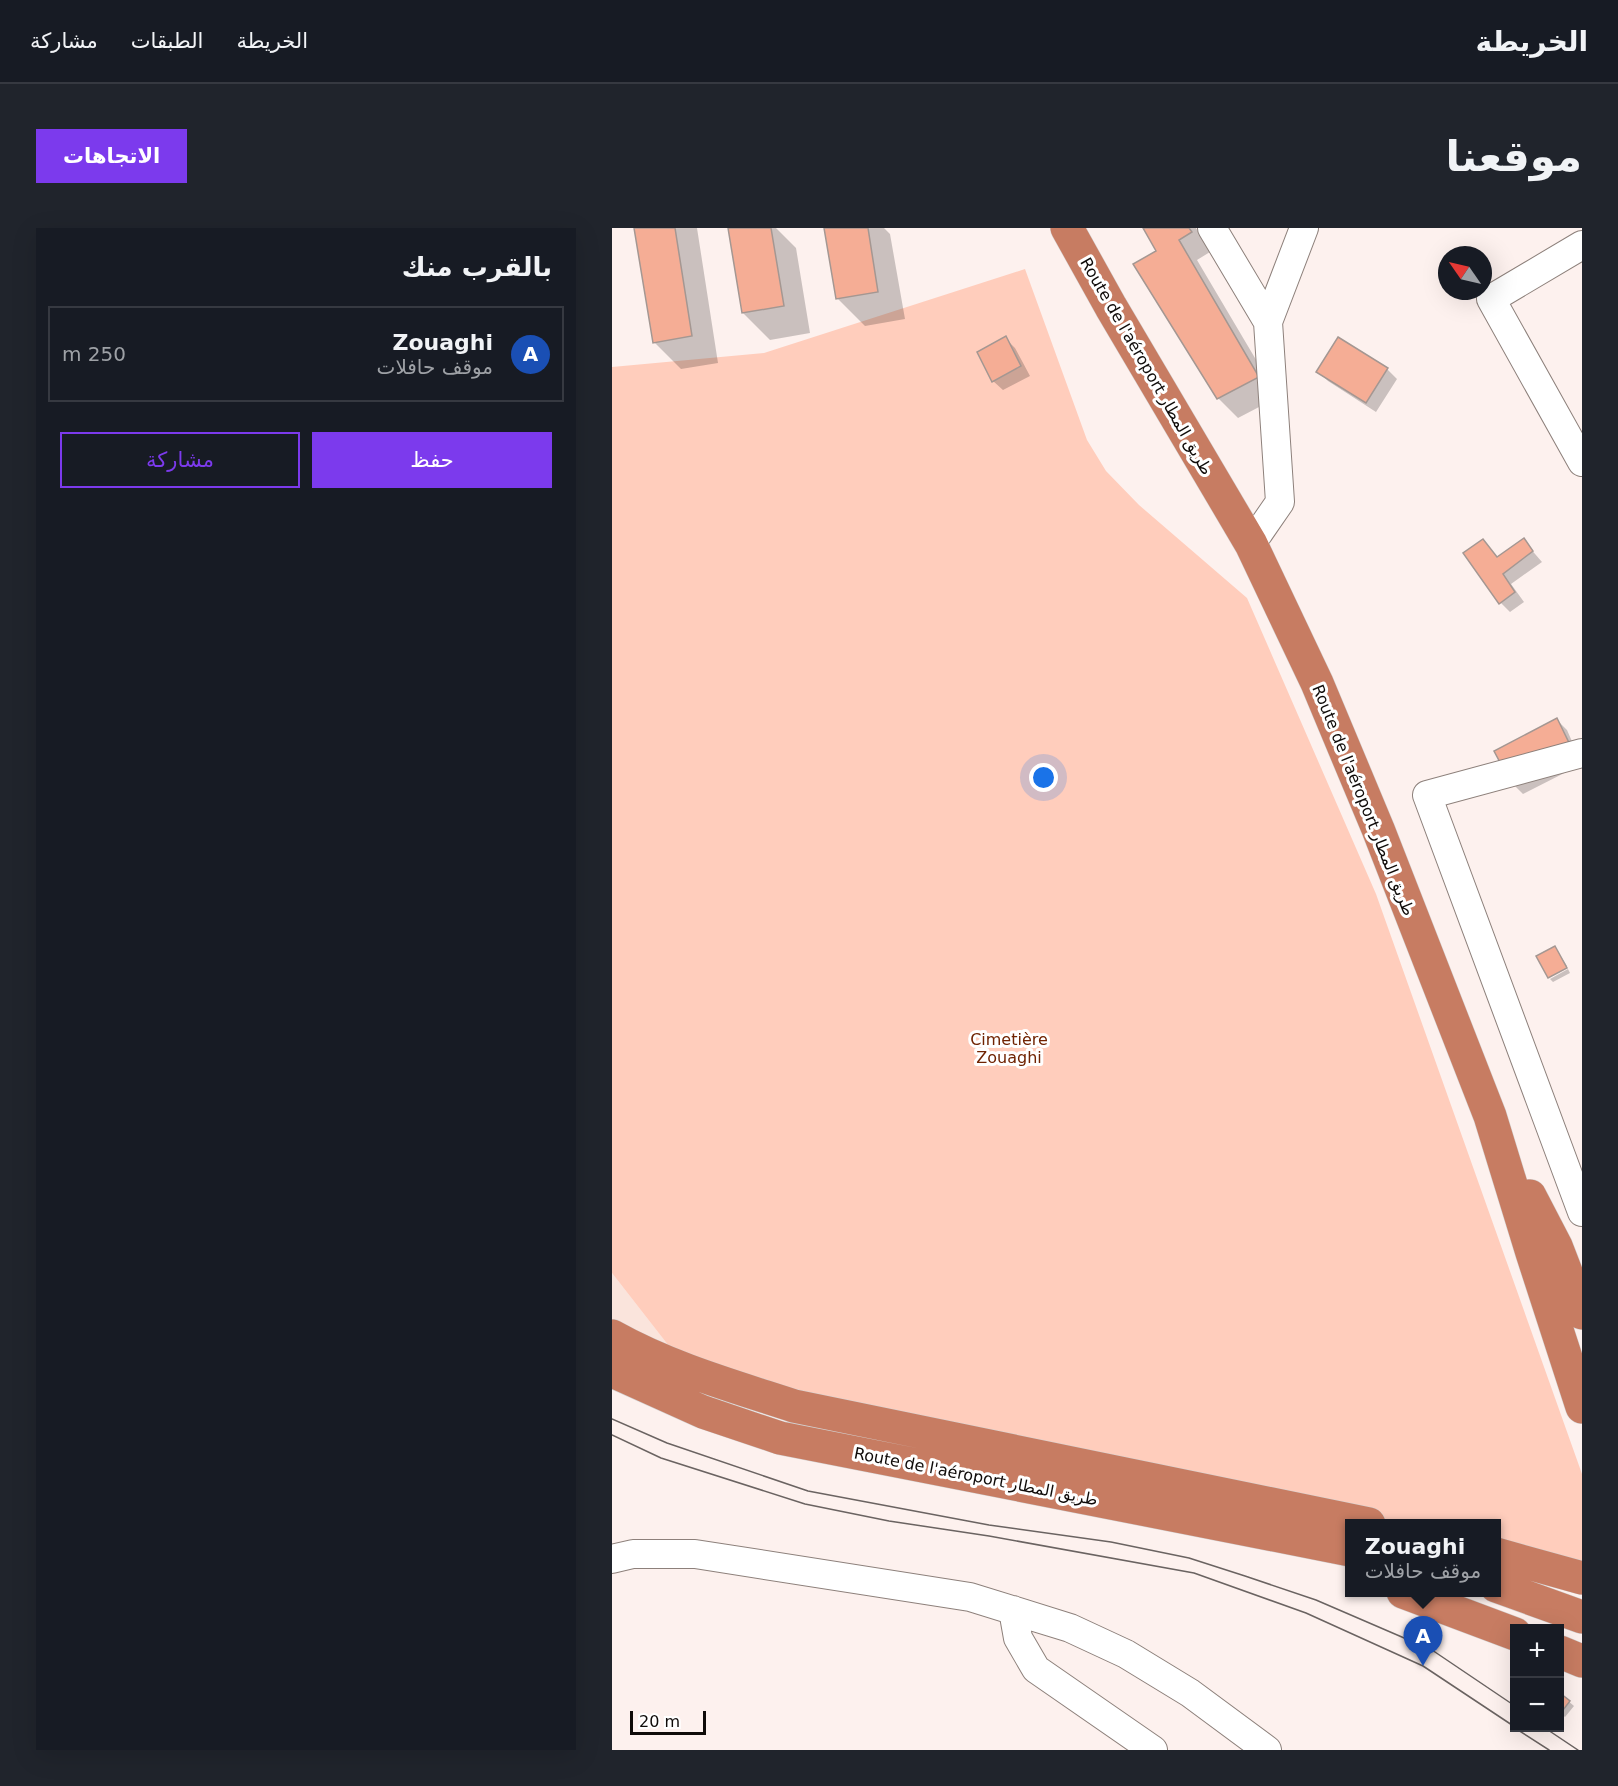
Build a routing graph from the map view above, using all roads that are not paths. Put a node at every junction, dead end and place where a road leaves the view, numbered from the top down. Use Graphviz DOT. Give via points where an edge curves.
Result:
graph roads {
  1 [pos="1067,228"];
  2 [pos="1212,228"];
  3 [pos="1304,228"];
  4 [pos="1582,245"];
  5 [pos="1268,322"];
  6 [pos="1582,462"];
  7 [pos="1251,544"];
  8 [pos="1582,753"];
  9 [pos="1490,1116"];
  10 [pos="1582,1212"];
  11 [pos="1582,1313"];
  12 [pos="612,1336"];
  13 [pos="612,1371"];
  14 [pos="1582,1407"];
  15 [pos="1345,1519"];
  16 [pos="1210,1522"];
  17 [pos="1345,1550"];
  18 [pos="1501,1555"];
  19 [pos="612,1559"];
  20 [pos="1345,1571"];
  21 [pos="1582,1578"];
  22 [pos="1501,1587"];
  23 [pos="1414,1597"];
  24 [pos="1013,1610"];
  25 [pos="1582,1617"];
  26 [pos="1510,1632"];
  27 [pos="1564,1654"];
  28 [pos="1582,1661"];
  29 [pos="1153,1750"];
  30 [pos="1267,1750"];
  1 -- 7 [label="highway, Route de l'aéroport طريق المطار"];
  2 -- 5 [label="street"];
  3 -- 5 [label="street"];
  4 -- 6 [label="street" via="1491,299"];
  5 -- 7 [label="street" via="1281,502"];
  7 -- 9 [label="highway, Route de l'aéroport طريق المطار" via="1326,704"];
  8 -- 10 [label="street" via="1427,795"];
  9 -- 11 [label="highway" via="1556,1246"];
  9 -- 14 [label="highway, Route de l'aéroport طريق المطار"];
  12 -- 15 [label="highway" via="711,1379 794,1406"];
  13 -- 16 [label="highway, Route de l'aéroport طريق المطار" via="703,1412 780,1438"];
  16 -- 17 [label="highway, Route de l'aéroport طريق المطار"];
  16 -- 20 [label="highway"];
  18 -- 21 [label="highway"];
  19 -- 24 [label="street" via="633,1554 695,1554 939,1591"];
  22 -- 25 [label="highway"];
  23 -- 26 [label="highway"];
  24 -- 29 [label="street" via="1018,1638 1036,1669"];
  24 -- 30 [label="street" via="1070,1628 1126,1654 1190,1693"];
  27 -- 28 [label="highway"];
}
